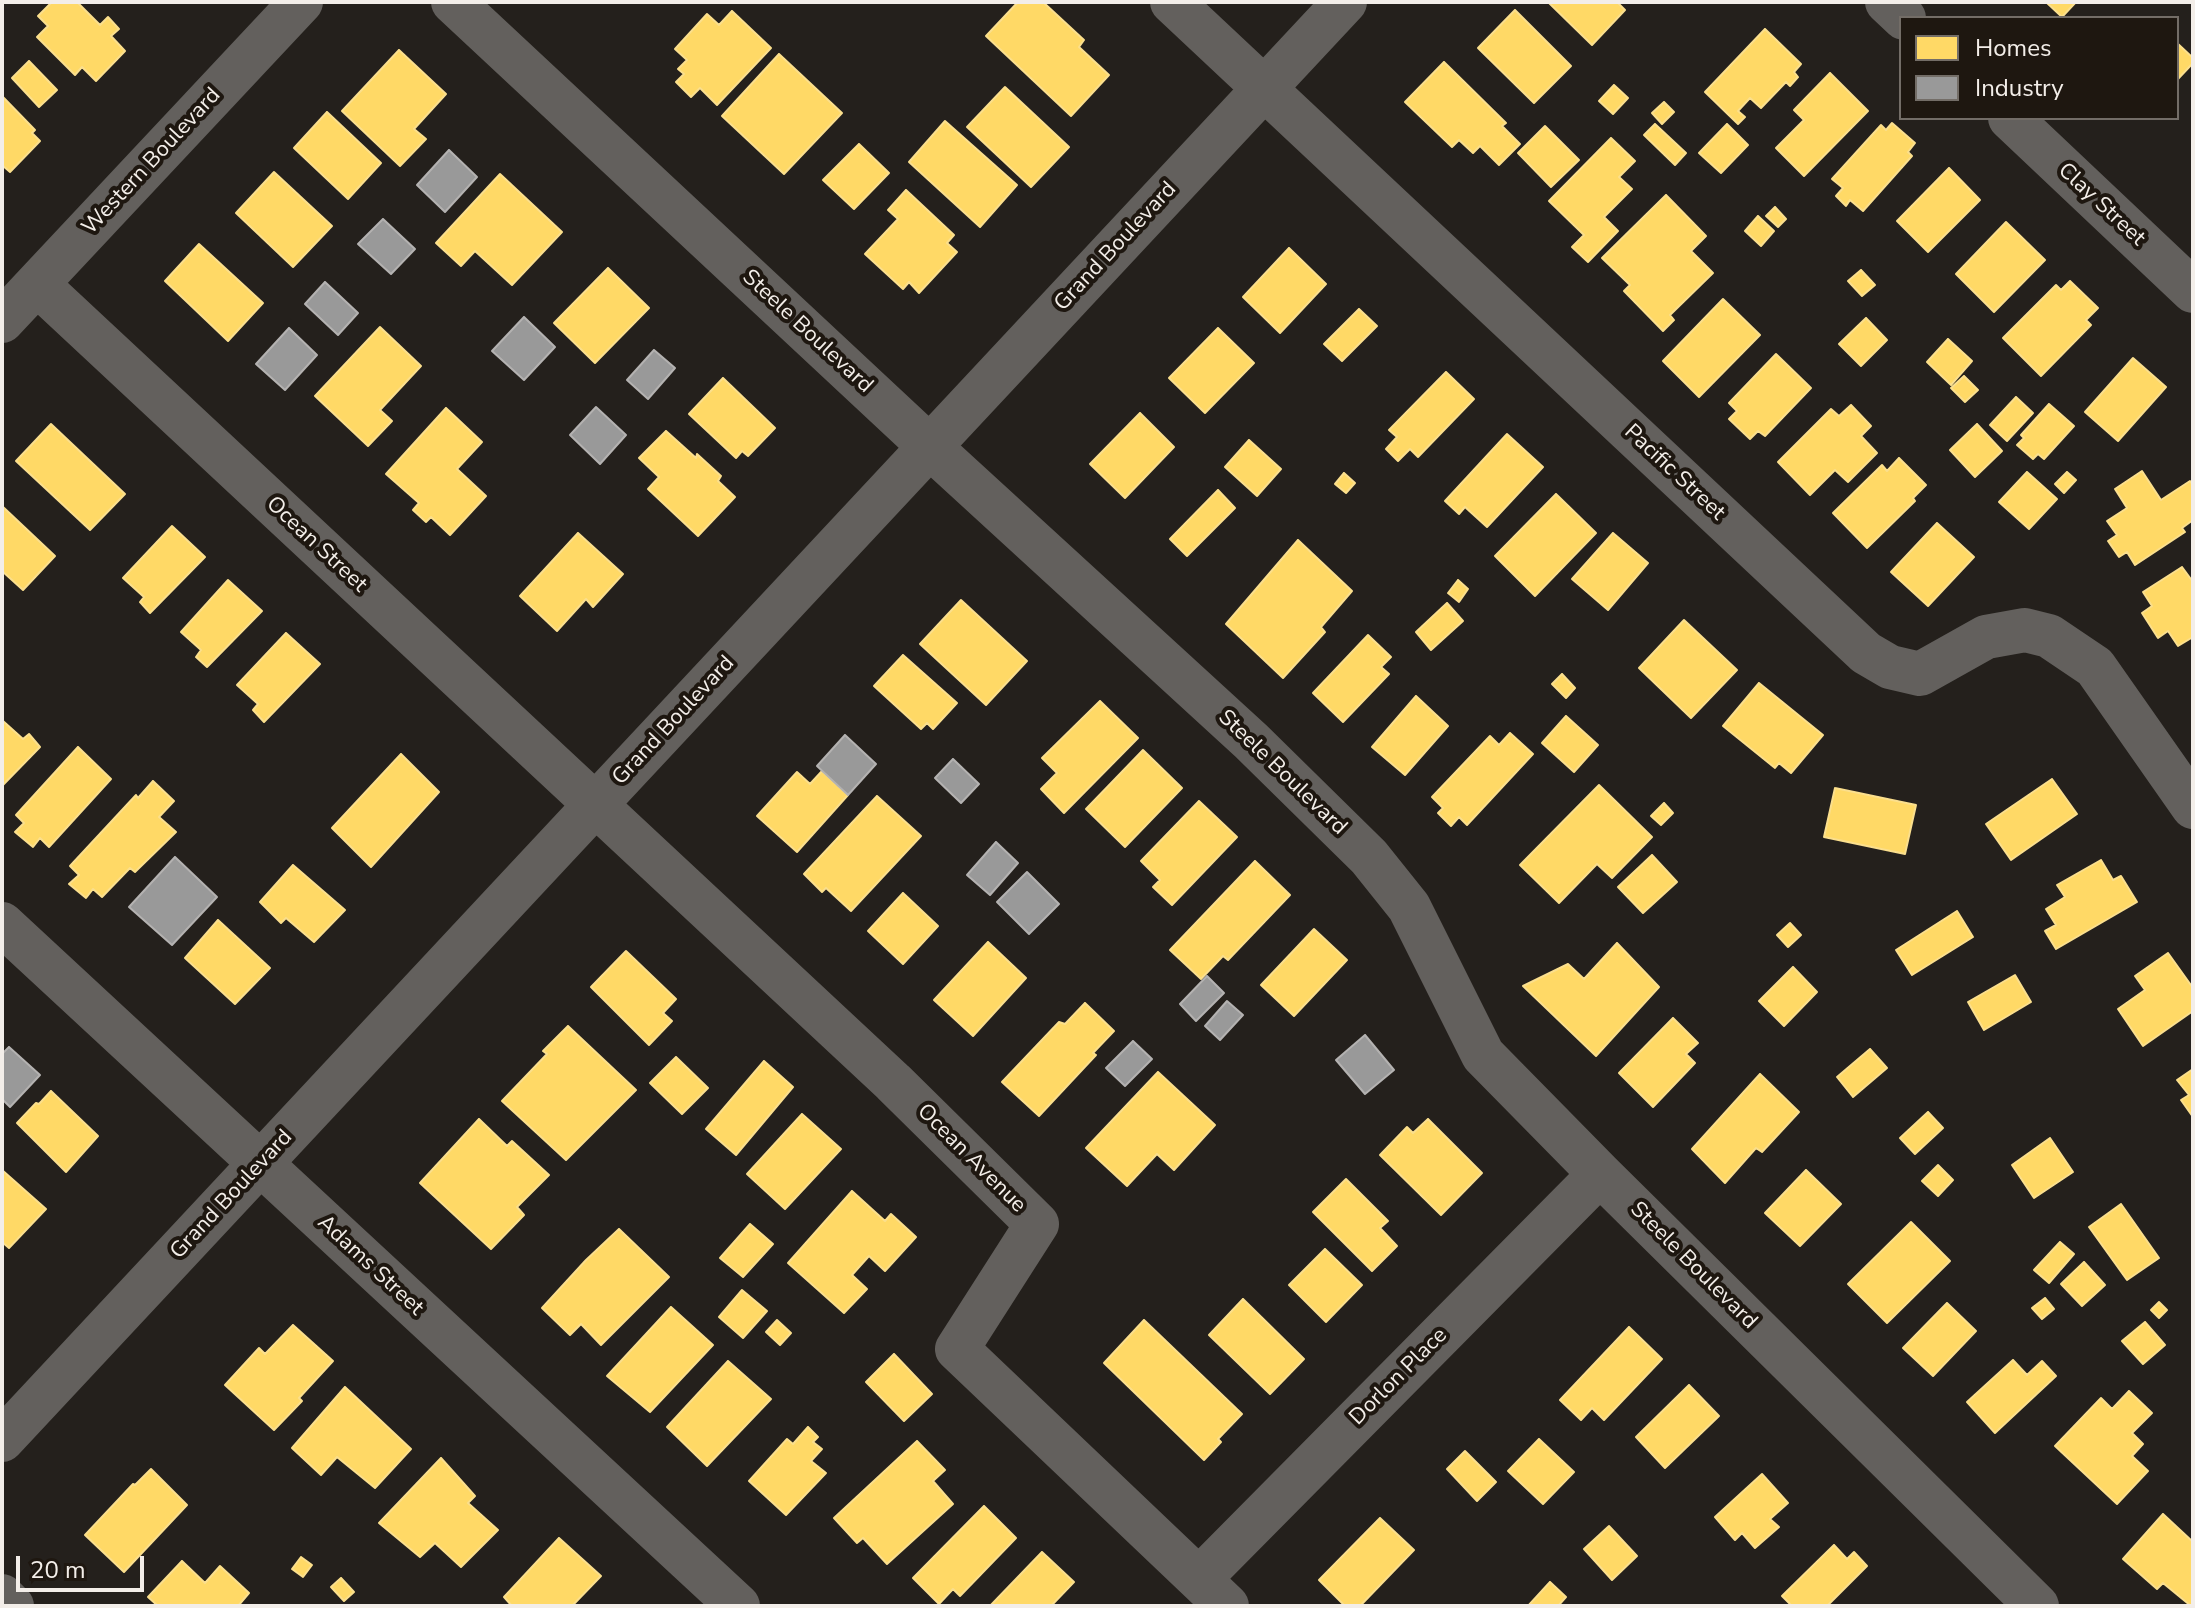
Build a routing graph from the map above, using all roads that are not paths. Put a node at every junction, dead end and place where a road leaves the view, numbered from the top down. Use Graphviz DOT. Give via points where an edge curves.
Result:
graph roads {
  1 [pos="301,2"];
  2 [pos="453,2"];
  3 [pos="1172,2"];
  4 [pos="1345,2"];
  5 [pos="1887,2"];
  6 [pos="1902,16"];
  7 [pos="1265,88"];
  8 [pos="2012,120"];
  9 [pos="37,284"];
  10 [pos="2193,291"];
  11 [pos="2,321"];
  12 [pos="930,447"];
  13 [pos="594,806"];
  14 [pos="2193,807"];
  15 [pos="2,924"];
  16 [pos="260,1165"];
  17 [pos="1600,1174"];
  18 [pos="2,1440"];
  19 [pos="1213,1593"];
  20 [pos="2,1596"];
  21 [pos="12,1606"];
  22 [pos="738,1606"];
  23 [pos="2037,1606"];
  1 -- 9 [label="street, Western Boulevard"];
  2 -- 12 [label="street, Steele Boulevard"];
  3 -- 7 [label="street, Pacific Street"];
  4 -- 7 [label="street, Grand Boulevard"];
  5 -- 6 [label="street"];
  7 -- 12 [label="street, Grand Boulevard"];
  7 -- 14 [label="street, Pacific Street" via="1866,653 1890,667 1920,674 1986,637 2025,630 2049,636 2095,667"];
  8 -- 10 [label="street, Clay Street"];
  9 -- 11 [label="street, Western Boulevard"];
  9 -- 13 [label="street, Ocean Street"];
  12 -- 13 [label="street, Grand Boulevard"];
  12 -- 17 [label="street, Steele Boulevard" via="1251,741 1369,857 1409,907 1483,1055"];
  13 -- 16 [label="street, Grand Boulevard"];
  13 -- 19 [label="street, Ocean Avenue" via="893,1082 1037,1224 957,1349"];
  15 -- 16 [label="street, Adams Street"];
  16 -- 18 [label="street, Grand Boulevard"];
  16 -- 22 [label="street, Adams Street"];
  17 -- 19 [label="street, Dorlon Place"];
  17 -- 23 [label="street, Steele Boulevard"];
  20 -- 21 [label="street"];
}
